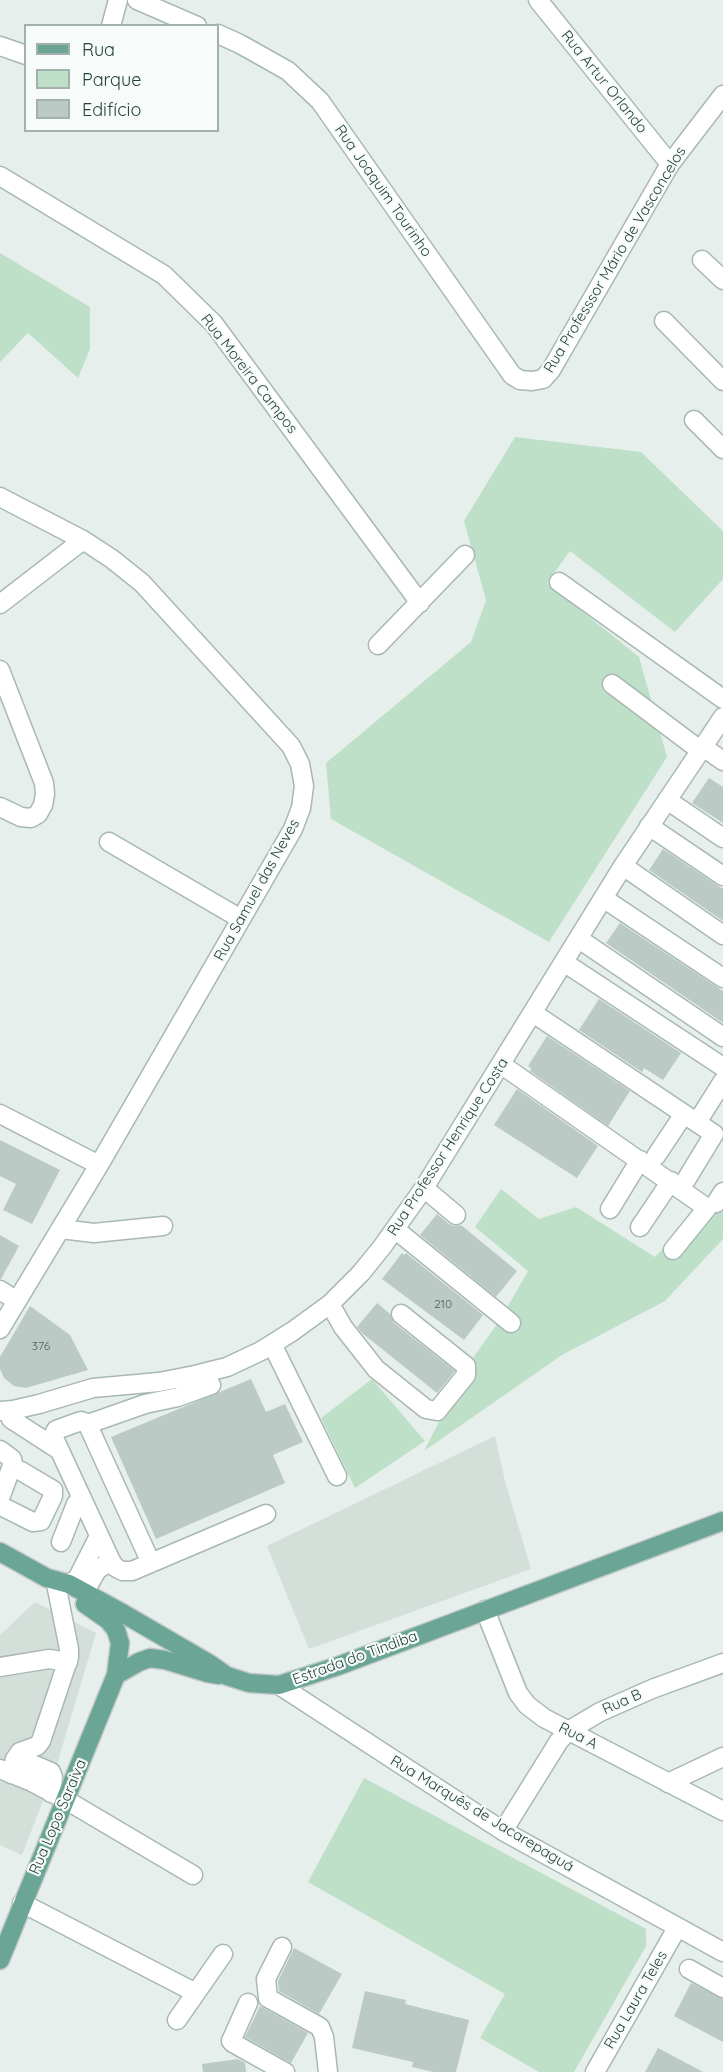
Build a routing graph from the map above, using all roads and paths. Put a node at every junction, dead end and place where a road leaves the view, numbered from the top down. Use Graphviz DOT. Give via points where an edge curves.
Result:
graph roads {
  1 [pos="118,0"];
  2 [pos="137,0"];
  3 [pos="538,0"];
  4 [pos="112,24"];
  5 [pos="192,24"];
  6 [pos="219,34"];
  7 [pos="0,46"];
  8 [pos="24,54"];
  9 [pos="723,95"];
  10 [pos="670,164"];
  11 [pos="0,176"];
  12 [pos="702,260"];
  13 [pos="723,280"];
  14 [pos="663,321"];
  15 [pos="520,380"];
  16 [pos="723,381"];
  17 [pos="694,420"];
  18 [pos="723,448"];
  19 [pos="0,497"];
  20 [pos="84,540"];
  21 [pos="465,555"];
  22 [pos="559,582"];
  23 [pos="420,603"];
  24 [pos="0,604"];
  25 [pos="378,645"];
  26 [pos="0,670"];
  27 [pos="612,684"];
  28 [pos="723,699"];
  29 [pos="723,717"];
  30 [pos="702,749"];
  31 [pos="723,761"];
  32 [pos="667,800"];
  33 [pos="0,807"];
  34 [pos="649,826"];
  35 [pos="723,838"];
  36 [pos="109,842"];
  37 [pos="623,866"];
  38 [pos="723,876"];
  39 [pos="603,898"];
  40 [pos="241,919"];
  41 [pos="723,935"];
  42 [pos="579,939"];
  43 [pos="565,963"];
  44 [pos="723,978"];
  45 [pos="533,1013"];
  46 [pos="723,1037"];
  47 [pos="501,1065"];
  48 [pos="723,1067"];
  49 [pos="723,1081"];
  50 [pos="0,1114"];
  51 [pos="693,1115"];
  52 [pos="719,1137"];
  53 [pos="648,1158"];
  54 [pos="99,1165"];
  55 [pos="678,1181"];
  56 [pos="423,1191"];
  57 [pos="610,1209"];
  58 [pos="448,1212"];
  59 [pos="163,1226"];
  60 [pos="640,1227"];
  61 [pos="61,1229"];
  62 [pos="396,1230"];
  63 [pos="673,1250"];
  64 [pos="0,1290"];
  65 [pos="17,1301"];
  66 [pos="330,1304"];
  67 [pos="400,1314"];
  68 [pos="511,1323"];
  69 [pos="0,1329"];
  70 [pos="272,1344"];
  71 [pos="211,1386"];
  72 [pos="4,1418"];
  73 [pos="88,1424"];
  74 [pos="0,1450"];
  75 [pos="59,1450"];
  76 [pos="21,1471"];
  77 [pos="337,1476"];
  78 [pos="82,1498"];
  79 [pos="2,1502"];
  80 [pos="47,1508"];
  81 [pos="266,1515"];
  82 [pos="70,1518"];
  83 [pos="723,1521"];
  84 [pos="99,1536"];
  85 [pos="61,1542"];
  86 [pos="0,1552"];
  87 [pos="111,1561"];
  88 [pos="151,1563"];
  89 [pos="64,1585"];
  90 [pos="484,1610"];
  91 [pos="723,1664"];
  92 [pos="0,1667"];
  93 [pos="65,1669"];
  94 [pos="116,1675"];
  95 [pos="227,1676"];
  96 [pos="279,1685"];
  97 [pos="62,1701"];
  98 [pos="568,1731"];
  99 [pos="723,1757"];
  100 [pos="25,1761"];
  101 [pos="5,1772"];
  102 [pos="668,1783"];
  103 [pos="59,1796"];
  104 [pos="723,1811"];
  105 [pos="503,1831"];
  106 [pos="193,1875"];
  107 [pos="22,1903"];
  108 [pos="677,1928"];
  109 [pos="282,1947"];
  110 [pos="2,1951"];
  111 [pos="723,1952"];
  112 [pos="223,1954"];
  113 [pos="688,1969"];
  114 [pos="723,1988"];
  115 [pos="196,1993"];
  116 [pos="248,2002"];
  117 [pos="177,2020"];
  118 [pos="285,2072"];
  119 [pos="328,2072"];
  120 [pos="595,2072"];
  1 -- 4 [label="street"];
  2 -- 5 [label="street"];
  3 -- 10 [label="street, Rua Artur Orlando"];
  6 -- 15 [label="street, Rua Joaquim Tourinho" via="288,71 320,101 512,375"];
  7 -- 8 [label="street"];
  9 -- 10 [label="street, Rua Professsor Mário de Vasconcelos"];
  10 -- 15 [label="street, Rua Professsor Mário de Vasconcelos" via="551,370 543,378"];
  11 -- 23 [label="street, Rua Moreira Campos" via="164,275 214,324"];
  12 -- 13 [label="street"];
  14 -- 16 [label="street"];
  17 -- 18 [label="street"];
  19 -- 20 [label="street, Rua Samuel das Neves"];
  20 -- 24 [label="street"];
  20 -- 40 [label="street, Rua Samuel das Neves" via="142,583 291,746 300,764 304,786 293,830"];
  21 -- 23 [label="street"];
  22 -- 28 [label="street"];
  23 -- 25 [label="street"];
  26 -- 33 [label="street" via="45,794 38,814 31,818 21,818"];
  27 -- 30 [label="street"];
  29 -- 30 [label="street, Rua Professor Henrique Costa"];
  30 -- 31 [label="street"];
  30 -- 32 [label="street, Rua Professor Henrique Costa"];
  32 -- 34 [label="street, Rua Professor Henrique Costa"];
  32 -- 35 [label="street"];
  34 -- 37 [label="street, Rua Professor Henrique Costa"];
  34 -- 38 [label="street"];
  36 -- 40 [label="street"];
  37 -- 39 [label="street, Rua Professor Henrique Costa"];
  37 -- 41 [label="street"];
  39 -- 42 [label="street, Rua Professor Henrique Costa"];
  39 -- 44 [label="street"];
  40 -- 54 [label="street, Rua Samuel das Neves"];
  42 -- 43 [label="street, Rua Professor Henrique Costa"];
  42 -- 46 [label="street"];
  43 -- 45 [label="street, Rua Professor Henrique Costa"];
  43 -- 48 [label="street"];
  45 -- 47 [label="street, Rua Professor Henrique Costa"];
  45 -- 51 [label="street"];
  47 -- 53 [label="street"];
  47 -- 56 [label="street, Rua Professor Henrique Costa"];
  49 -- 51 [label="street"];
  50 -- 54 [label="street"];
  51 -- 52 [label="street"];
  51 -- 53 [label="street"];
  52 -- 55 [label="street"];
  53 -- 55 [label="street"];
  53 -- 57 [label="street"];
  54 -- 61 [label="street, Rua Samuel das Neves"];
  55 -- 60 [label="street"];
  55 -- 63 [label="street" via="707,1208"];
  56 -- 58 [label="street"];
  56 -- 62 [label="street, Rua Professor Henrique Costa"];
  59 -- 61 [label="street" via="94,1233"];
  61 -- 65 [label="street, Rua Samuel das Neves"];
  62 -- 66 [label="street, Rua Professor Henrique Costa"];
  62 -- 68 [label="street"];
  64 -- 65 [label="street"];
  65 -- 69 [label="street, Rua Samuel das Neves"];
  66 -- 67 [label="street" via="376,1369 426,1409 437,1411 466,1375 466,1366"];
  66 -- 70 [label="street, Rua Professor Henrique Costa"];
  70 -- 72 [label="street, Rua Professor Henrique Costa" via="227,1366 195,1376 93,1389"];
  70 -- 77 [label="street"];
  71 -- 73 [label="street"];
  72 -- 75 [label="street"];
  73 -- 75 [label="street" via="81,1420 54,1432"];
  73 -- 88 [label="street"];
  74 -- 79 [label="street" via="13,1463"];
  75 -- 78 [label="street"];
  76 -- 80 [label="street" via="53,1490"];
  78 -- 82 [label="street"];
  78 -- 84 [label="street"];
  79 -- 80 [label="street" via="37,1523"];
  80 -- 82 [label="street"];
  81 -- 88 [label="street"];
  82 -- 85 [label="street"];
  83 -- 90 [label="main road, Estrada do Tindiba"];
  84 -- 87 [label="street"];
  84 -- 89 [label="street" via="77,1579"];
  86 -- 89 [label="main road, Estrada do Tindiba"];
  87 -- 88 [label="street" via="126,1572"];
  87 -- 89 [label="street"];
  89 -- 93 [label="street" via="69,1649"];
  89 -- 94 [label="main road, Rua Lopo Saraiva" via="116,1630 120,1643"];
  89 -- 95 [label="main road, Estrada do Tindiba"];
  90 -- 96 [label="main road, Estrada do Tindiba"];
  90 -- 98 [label="street, Rua A" via="518,1693 544,1718"];
  91 -- 98 [label="street, Rua B" via="652,1689"];
  92 -- 93 [label="street" via="49,1659"];
  93 -- 97 [label="street" via="69,1681"];
  93 -- 101 [label="street" via="41,1741 20,1752"];
  94 -- 95 [label="main road" via="150,1658"];
  94 -- 103 [label="main road, Rua Lopo Saraiva"];
  95 -- 96 [label="main road, Estrada do Tindiba" via="249,1683"];
  96 -- 105 [label="street, Rua Marquês de Jacarepaguá"];
  98 -- 102 [label="street, Rua A"];
  98 -- 105 [label="street, Rua B"];
  99 -- 102 [label="street"];
  100 -- 103 [label="street" via="51,1772"];
  101 -- 103 [label="street"];
  102 -- 104 [label="street, Rua A"];
  103 -- 106 [label="street"];
  103 -- 107 [label="main road, Rua Lopo Saraiva"];
  105 -- 108 [label="street, Rua Marquês de Jacarepaguá"];
  107 -- 110 [label="main road, Rua Lopo Saraiva"];
  107 -- 115 [label="street"];
  108 -- 111 [label="street, Rua Marquês de Jacarepaguá"];
  108 -- 120 [label="street, Rua Laura Teles"];
  109 -- 119 [label="street" via="266,1979 268,1998 320,2027"];
  112 -- 115 [label="street"];
  113 -- 114 [label="street"];
  115 -- 117 [label="street"];
  116 -- 118 [label="street" via="231,2041"];
}
